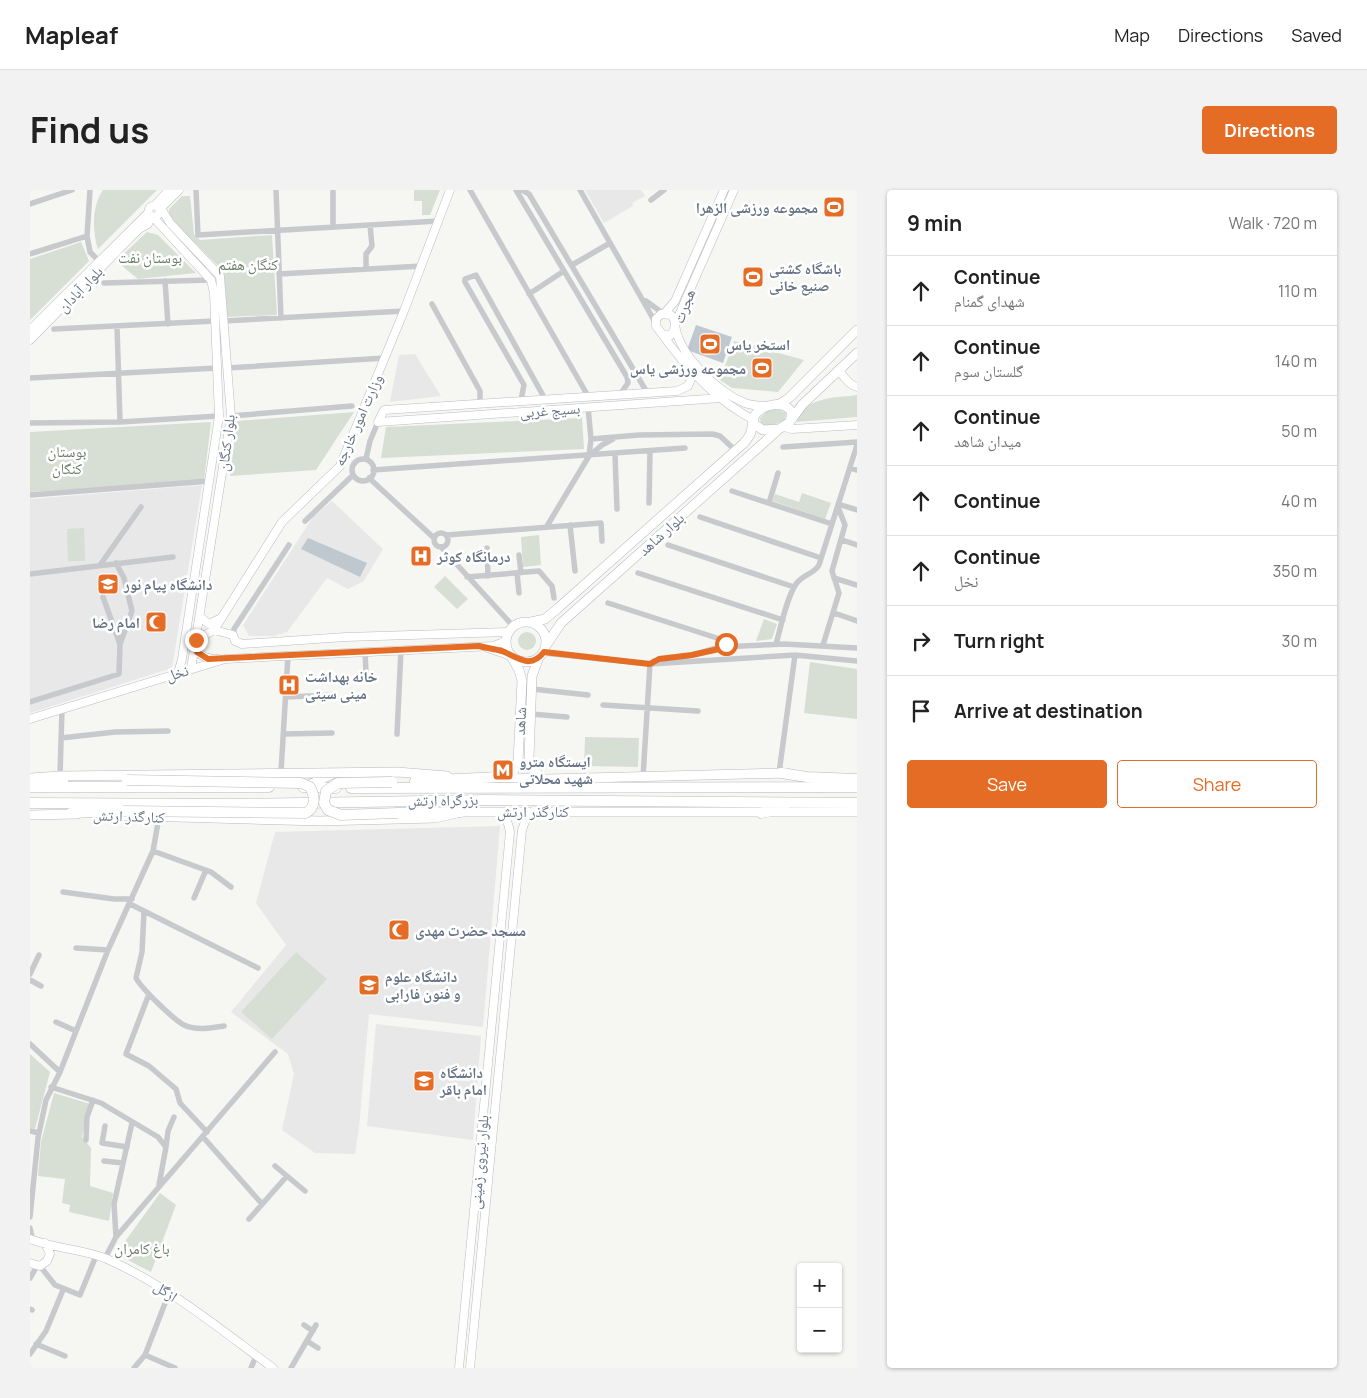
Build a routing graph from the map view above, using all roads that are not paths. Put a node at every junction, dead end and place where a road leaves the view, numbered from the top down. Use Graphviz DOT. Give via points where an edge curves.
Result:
graph roads {
  1 [pos="72,190"];
  2 [pos="90,190"];
  3 [pos="169,190"];
  4 [pos="179,190"];
  5 [pos="196,190"];
  6 [pos="276,190"];
  7 [pos="333,190"];
  8 [pos="450,190"];
  9 [pos="470,190"];
  10 [pos="516,190"];
  11 [pos="522,190"];
  12 [pos="580,190"];
  13 [pos="664,190"];
  14 [pos="724,190"];
  15 [pos="734,190"];
  16 [pos="651,200"];
  17 [pos="30,204"];
  18 [pos="158,206"];
  19 [pos="151,216"];
  20 [pos="438,221"];
  21 [pos="370,225"];
  22 [pos="333,227"];
  23 [pos="278,230"];
  24 [pos="87,236"];
  25 [pos="610,243"];
  26 [pos="30,254"];
  27 [pos="101,263"];
  28 [pos="572,265"];
  29 [pos="422,266"];
  30 [pos="366,269"];
  31 [pos="564,271"];
  32 [pos="279,274"];
  33 [pos="212,280"];
  34 [pos="166,282"];
  35 [pos="104,283"];
  36 [pos="529,294"];
  37 [pos="642,296"];
  38 [pos="432,304"];
  39 [pos="404,311"];
  40 [pos="664,314"];
  41 [pos="281,318"];
  42 [pos="224,321"];
  43 [pos="215,322"];
  44 [pos="655,322"];
  45 [pos="168,324"];
  46 [pos="675,324"];
  47 [pos="118,326"];
  48 [pos="54,329"];
  49 [pos="30,330"];
  50 [pos="857,330"];
  51 [pos="662,334"];
  52 [pos="30,340"];
  53 [pos="857,352"];
  54 [pos="385,358"];
  55 [pos="218,368"];
  56 [pos="227,368"];
  57 [pos="842,368"];
  58 [pos="119,373"];
  59 [pos="693,374"];
  60 [pos="30,378"];
  61 [pos="857,387"];
  62 [pos="621,394"];
  63 [pos="648,394"];
  64 [pos="588,396"];
  65 [pos="722,398"];
  66 [pos="545,399"];
  67 [pos="521,400"];
  68 [pos="480,404"];
  69 [pos="774,405"];
  70 [pos="352,406"];
  71 [pos="588,407"];
  72 [pos="219,416"];
  73 [pos="231,416"];
  74 [pos="857,420"];
  75 [pos="120,422"];
  76 [pos="378,422"];
  77 [pos="754,422"];
  78 [pos="30,423"];
  79 [pos="786,425"];
  80 [pos="857,425"];
  81 [pos="618,437"];
  82 [pos="591,439"];
  83 [pos="857,443"];
  84 [pos="783,447"];
  85 [pos="685,448"];
  86 [pos="650,451"];
  87 [pos="736,451"];
  88 [pos="615,454"];
  89 [pos="589,456"];
  90 [pos="366,460"];
  91 [pos="850,468"];
  92 [pos="857,469"];
  93 [pos="373,470"];
  94 [pos="778,473"];
  95 [pos="353,475"];
  96 [pos="369,478"];
  97 [pos="210,481"];
  98 [pos="732,491"];
  99 [pos="30,495"];
  100 [pos="649,503"];
  101 [pos="768,503"];
  102 [pos="838,506"];
  103 [pos="141,507"];
  104 [pos="617,509"];
  105 [pos="857,510"];
  106 [pos="700,518"];
  107 [pos="305,521"];
  108 [pos="832,524"];
  109 [pos="570,525"];
  110 [pos="547,526"];
  111 [pos="447,535"];
  112 [pos="434,538"];
  113 [pos="842,540"];
  114 [pos="602,541"];
  115 [pos="289,545"];
  116 [pos="668,545"];
  117 [pos="857,545"];
  118 [pos="441,547"];
  119 [pos="487,548"];
  120 [pos="519,555"];
  121 [pos="173,557"];
  122 [pos="821,558"];
  123 [pos="116,563"];
  124 [pos="100,565"];
  125 [pos="575,571"];
  126 [pos="519,573"];
  127 [pos="638,573"];
  128 [pos="30,574"];
  129 [pos="488,576"];
  130 [pos="467,577"];
  131 [pos="834,578"];
  132 [pos="857,585"];
  133 [pos="794,587"];
  134 [pos="193,591"];
  135 [pos="519,593"];
  136 [pos="204,594"];
  137 [pos="104,597"];
  138 [pos="554,598"];
  139 [pos="608,603"];
  140 [pos="834,613"];
  141 [pos="200,617"];
  142 [pos="221,618"];
  143 [pos="783,620"];
  144 [pos="857,621"];
  145 [pos="531,622"];
  146 [pos="214,630"];
  147 [pos="509,632"];
  148 [pos="233,635"];
  149 [pos="120,644"];
  150 [pos="776,644"];
  151 [pos="823,645"];
  152 [pos="479,646"];
  153 [pos="728,647"];
  154 [pos="195,648"];
  155 [pos="857,648"];
  156 [pos="401,649"];
  157 [pos="365,651"];
  158 [pos="543,651"];
  159 [pos="288,654"];
  160 [pos="795,655"];
  161 [pos="511,656"];
  162 [pos="182,659"];
  163 [pos="225,659"];
  164 [pos="857,662"];
  165 [pos="650,664"];
  166 [pos="191,668"];
  167 [pos="178,673"];
  168 [pos="366,674"];
  169 [pos="532,689"];
  170 [pos="588,695"];
  171 [pos="334,696"];
  172 [pos="286,697"];
  173 [pos="30,702"];
  174 [pos="604,705"];
  175 [pos="62,709"];
  176 [pos="647,710"];
  177 [pos="698,711"];
  178 [pos="531,714"];
  179 [pos="567,717"];
  180 [pos="30,719"];
  181 [pos="168,732"];
  182 [pos="332,733"];
  183 [pos="284,734"];
  184 [pos="397,734"];
  185 [pos="62,738"];
  186 [pos="519,758"];
  187 [pos="529,758"];
  188 [pos="280,772"];
  189 [pos="336,773"];
  190 [pos="780,773"];
  191 [pos="60,776"];
  192 [pos="643,777"];
  193 [pos="857,777"];
  194 [pos="30,778"];
  195 [pos="43,778"];
  196 [pos="499,778"];
  197 [pos="547,779"];
  198 [pos="30,787"];
  199 [pos="857,787"];
  200 [pos="302,788"];
  201 [pos="420,801"];
  202 [pos="584,801"];
  203 [pos="30,803"];
  204 [pos="857,803"];
  205 [pos="857,808"];
  206 [pos="534,811"];
  207 [pos="461,812"];
  208 [pos="496,812"];
  209 [pos="694,812"];
  210 [pos="761,812"];
  211 [pos="857,812"];
  212 [pos="30,813"];
  213 [pos="70,813"];
  214 [pos="159,817"];
  215 [pos="522,830"];
  216 [pos="510,832"];
  217 [pos="153,851"];
  218 [pos="206,870"];
  219 [pos="231,887"];
  220 [pos="63,892"];
  221 [pos="194,898"];
  222 [pos="131,902"];
  223 [pos="144,912"];
  224 [pos="502,926"];
  225 [pos="513,927"];
  226 [pos="76,948"];
  227 [pos="104,949"];
  228 [pos="38,955"];
  229 [pos="258,968"];
  230 [pos="30,974"];
  231 [pos="30,980"];
  232 [pos="41,986"];
  233 [pos="149,994"];
  234 [pos="56,1022"];
  235 [pos="224,1026"];
  236 [pos="76,1031"];
  237 [pos="30,1044"];
  238 [pos="275,1052"];
  239 [pos="60,1072"];
  240 [pos="51,1087"];
  241 [pos="94,1100"];
  242 [pos="174,1117"];
  243 [pos="132,1123"];
  244 [pos="105,1126"];
  245 [pos="30,1131"];
  246 [pos="39,1132"];
  247 [pos="205,1134"];
  248 [pos="86,1140"];
  249 [pos="126,1147"];
  250 [pos="166,1147"];
  251 [pos="104,1161"];
  252 [pos="123,1163"];
  253 [pos="275,1166"];
  254 [pos="287,1176"];
  255 [pos="159,1188"];
  256 [pos="32,1190"];
  257 [pos="306,1191"];
  258 [pos="262,1204"];
  259 [pos="30,1217"];
  260 [pos="249,1219"];
  261 [pos="30,1228"];
  262 [pos="116,1237"];
  263 [pos="31,1241"];
  264 [pos="45,1243"];
  265 [pos="96,1256"];
  266 [pos="105,1258"];
  267 [pos="36,1265"];
  268 [pos="30,1278"];
  269 [pos="467,1287"];
  270 [pos="477,1288"];
  271 [pos="63,1290"];
  272 [pos="170,1293"];
  273 [pos="304,1324"];
  274 [pos="307,1341"];
  275 [pos="36,1344"];
  276 [pos="318,1348"];
  277 [pos="30,1354"];
  278 [pos="144,1355"];
  279 [pos="64,1356"];
  280 [pos="256,1356"];
  281 [pos="134,1368"];
  282 [pos="175,1368"];
  283 [pos="251,1368"];
  284 [pos="273,1368"];
  285 [pos="291,1368"];
  286 [pos="459,1368"];
  287 [pos="470,1368"];
  1 -- 17 [label="street"];
  2 -- 24 [label="street"];
  3 -- 18 [label="main road"];
  4 -- 18 [label="main road"];
  5 -- 23 [label="street" via="198,235"];
  6 -- 23 [label="street"];
  7 -- 22 [label="street"];
  8 -- 20 [label="main road, وزارت امور خارجه"];
  9 -- 36 [label="street"];
  10 -- 31 [label="street"];
  11 -- 28 [label="street" via="529,194"];
  12 -- 25 [label="street"];
  13 -- 16 [label="street"];
  14 -- 40 [label="main road, هجرت" via="675,301"];
  15 -- 46 [label="main road, هجرت"];
  18 -- 19 [label="main road, بلوار آبادان"];
  18 -- 42 [label="main road, بلوار کنگان" via="220,276"];
  19 -- 27 [label="main road, بلوار آبادان"];
  19 -- 33 [label="main road"];
  20 -- 21 [label="street"];
  20 -- 29 [label="main road, وزارت امور خارجه"];
  21 -- 22 [label="street"];
  21 -- 30 [label="street" via="372,246 366,254"];
  22 -- 23 [label="street"];
  23 -- 32 [label="street"];
  24 -- 26 [label="street"];
  24 -- 27 [label="street" via="90,252"];
  25 -- 28 [label="street"];
  25 -- 37 [label="street"];
  27 -- 49 [label="main road, بلوار آبادان"];
  27 -- 52 [label="main road, بلوار آبادان"];
  28 -- 63 [label="street"];
  29 -- 30 [label="street"];
  29 -- 39 [label="main road, وزارت امور خارجه"];
  30 -- 32 [label="street"];
  31 -- 36 [label="street"];
  31 -- 62 [label="street" via="627,376 628,383"];
  32 -- 41 [label="street"];
  33 -- 34 [label="street"];
  33 -- 43 [label="main road, بلوار کنگان"];
  34 -- 35 [label="street"];
  34 -- 45 [label="street"];
  36 -- 64 [label="street"];
  37 -- 40 [label="street"];
  37 -- 44 [label="street"];
  38 -- 68 [label="street" via="480,391"];
  39 -- 41 [label="street"];
  39 -- 54 [label="main road, وزارت امور خارجه"];
  40 -- 44 [label="main road"];
  40 -- 46 [label="main road" via="671,315"];
  41 -- 42 [label="street"];
  42 -- 43 [label="main road"];
  42 -- 56 [label="main road, بلوار کنگان"];
  43 -- 45 [label="street"];
  43 -- 55 [label="main road, بلوار کنگان"];
  44 -- 51 [label="main road"];
  45 -- 47 [label="street"];
  46 -- 51 [label="main road" via="675,331 670,336"];
  46 -- 69 [label="main road, هجرت" via="682,347 722,389 746,403"];
  47 -- 48 [label="street"];
  47 -- 58 [label="street"];
  50 -- 69 [label="main road" via="789,398"];
  51 -- 59 [label="main road, هجرت"];
  53 -- 57 [label="main road, بلوار شاهد"];
  54 -- 56 [label="street"];
  54 -- 142 [label="main road, وزارت امور خارجه" via="340,466 282,522"];
  55 -- 58 [label="street"];
  55 -- 72 [label="main road, بلوار کنگان"];
  56 -- 73 [label="main road, بلوار کنگان"];
  57 -- 61 [label="main road" via="844,378"];
  57 -- 79 [label="main road, بلوار شاهد" via="802,405"];
  58 -- 60 [label="street"];
  58 -- 75 [label="street"];
  59 -- 63 [label="main road, بسیج غربی" via="684,389"];
  59 -- 65 [label="main road, هجرت"];
  62 -- 63 [label="main road, بسیج غربی"];
  62 -- 64 [label="main road, بسیج غربی"];
  64 -- 66 [label="main road, بسیج غربی"];
  64 -- 71 [label="main road"];
  65 -- 71 [label="main road, بسیج غربی"];
  65 -- 77 [label="main road, هجرت"];
  66 -- 67 [label="main road, بسیج غربی"];
  66 -- 67 [label="street" via="476,275 469,276 465,282 524,385"];
  67 -- 68 [label="main road, بسیج غربی"];
  68 -- 76 [label="main road, بسیج غربی" via="384,410"];
  69 -- 77 [label="main road" via="759,412"];
  69 -- 79 [label="main road" via="790,408"];
  70 -- 73 [label="street"];
  71 -- 76 [label="main road, بسیج غربی"];
  71 -- 82 [label="street"];
  72 -- 73 [label="main road"];
  72 -- 75 [label="street"];
  72 -- 97 [label="main road, بلوار کنگان"];
  73 -- 136 [label="main road, بلوار کنگان"];
  74 -- 79 [label="main road"];
  75 -- 78 [label="street"];
  76 -- 90 [label="street"];
  77 -- 79 [label="main road" via="763,430"];
  77 -- 87 [label="main road, بلوار شاهد" via="752,434"];
  79 -- 80 [label="main road" via="792,430"];
  79 -- 158 [label="main road, بلوار شاهد" via="562,623"];
  81 -- 82 [label="street"];
  81 -- 87 [label="street" via="712,434 720,436"];
  81 -- 89 [label="street"];
  82 -- 89 [label="street"];
  83 -- 84 [label="street"];
  83 -- 91 [label="street"];
  85 -- 86 [label="street"];
  86 -- 88 [label="street"];
  86 -- 100 [label="street"];
  87 -- 145 [label="main road, بلوار شاهد" via="557,610 544,619"];
  88 -- 89 [label="street"];
  88 -- 104 [label="street"];
  89 -- 93 [label="street"];
  89 -- 110 [label="street"];
  90 -- 93 [label="street"];
  90 -- 95 [label="street" via="353,464"];
  91 -- 92 [label="street"];
  91 -- 102 [label="street"];
  93 -- 96 [label="street"];
  94 -- 101 [label="street"];
  95 -- 96 [label="street" via="360,480"];
  95 -- 107 [label="street"];
  96 -- 112 [label="street"];
  97 -- 99 [label="street"];
  97 -- 134 [label="main road, بلوار کنگان"];
  98 -- 101 [label="street"];
  101 -- 108 [label="street"];
  102 -- 105 [label="street"];
  102 -- 108 [label="street"];
  102 -- 113 [label="street" via="845,525"];
  103 -- 124 [label="street"];
  106 -- 122 [label="street"];
  108 -- 122 [label="street"];
  109 -- 110 [label="street"];
  109 -- 114 [label="street" via="601,523"];
  109 -- 125 [label="street"];
  110 -- 111 [label="street"];
  111 -- 112 [label="street" via="439,533"];
  111 -- 118 [label="street" via="448,542"];
  112 -- 118 [label="street" via="436,545"];
  113 -- 117 [label="street"];
  113 -- 131 [label="street" via="832,570"];
  115 -- 148 [label="street"];
  116 -- 133 [label="street"];
  118 -- 130 [label="street"];
  119 -- 129 [label="street"];
  120 -- 126 [label="street"];
  121 -- 123 [label="street"];
  122 -- 133 [label="street" via="817,569 801,578"];
  123 -- 124 [label="street"];
  123 -- 149 [label="street" via="124,578 132,611"];
  124 -- 128 [label="street"];
  126 -- 129 [label="street"];
  126 -- 135 [label="street"];
  126 -- 138 [label="street" via="539,571 552,586"];
  127 -- 143 [label="street"];
  129 -- 130 [label="street"];
  130 -- 147 [label="street"];
  131 -- 132 [label="street"];
  131 -- 140 [label="street" via="839,593"];
  133 -- 143 [label="street"];
  134 -- 136 [label="main road"];
  134 -- 162 [label="main road, بلوار کنگان"];
  136 -- 141 [label="main road, بلوار کنگان"];
  137 -- 149 [label="street"];
  139 -- 153 [label="street" via="720,639"];
  140 -- 144 [label="street"];
  140 -- 151 [label="street"];
  141 -- 142 [label="main road" via="210,624"];
  141 -- 154 [label="main road, بلوار کنگان"];
  142 -- 146 [label="main road, وزارت امور خارجه"];
  143 -- 150 [label="street"];
  145 -- 147 [label="main road" via="518,623"];
  145 -- 158 [label="main road" via="545,632"];
  146 -- 148 [label="main road"];
  146 -- 154 [label="main road"];
  147 -- 148 [label="main road" via="242,644 235,641"];
  147 -- 152 [label="main road" via="500,644"];
  147 -- 161 [label="main road" via="506,644"];
  149 -- 173 [label="street" via="119,674"];
  150 -- 151 [label="street"];
  150 -- 153 [label="street"];
  151 -- 155 [label="street"];
  152 -- 156 [label="main road, نخل"];
  152 -- 161 [label="main road"];
  153 -- 165 [label="street" via="659,659"];
  154 -- 162 [label="main road" via="188,664"];
  154 -- 163 [label="main road" via="208,659"];
  154 -- 166 [label="main road, بلوار کنگان"];
  156 -- 157 [label="main road, نخل"];
  156 -- 184 [label="street"];
  157 -- 159 [label="main road, نخل"];
  157 -- 168 [label="street"];
  158 -- 161 [label="main road" via="524,662"];
  158 -- 165 [label="street"];
  158 -- 169 [label="main road, شاهد" via="535,665"];
  159 -- 163 [label="main road, نخل"];
  159 -- 172 [label="street"];
  160 -- 164 [label="street"];
  160 -- 165 [label="street"];
  160 -- 190 [label="street"];
  161 -- 186 [label="main road, شاهد" via="518,666 522,682"];
  162 -- 167 [label="main road, بلوار کنگان"];
  163 -- 166 [label="main road, نخل"];
  165 -- 176 [label="street"];
  166 -- 167 [label="main road, نخل"];
  167 -- 175 [label="main road, نخل"];
  169 -- 170 [label="street"];
  169 -- 178 [label="main road, شاهد"];
  171 -- 172 [label="street"];
  172 -- 183 [label="street"];
  174 -- 176 [label="street"];
  175 -- 180 [label="main road, نخل"];
  175 -- 185 [label="street"];
  176 -- 177 [label="street"];
  176 -- 192 [label="street"];
  178 -- 179 [label="street"];
  178 -- 187 [label="main road, شاهد"];
  181 -- 185 [label="street" via="114,732"];
  182 -- 183 [label="street"];
  183 -- 188 [label="street"];
  185 -- 191 [label="street"];
  186 -- 187 [label="main road" via="524,762"];
  186 -- 196 [label="main road, شاهد" via="512,773"];
  187 -- 197 [label="main road, شاهد" via="534,772"];
  188 -- 189 [label="main road"];
  188 -- 191 [label="main road"];
  189 -- 196 [label="main road" via="397,772"];
  189 -- 200 [label="main road"];
  190 -- 192 [label="main road"];
  190 -- 193 [label="main road"];
  190 -- 193 [label="highway" via="807,777"];
  191 -- 195 [label="main road"];
  192 -- 197 [label="main road"];
  194 -- 195 [label="main road"];
  195 -- 213 [label="highway, bridge" via="54,781 301,783 310,787 314,801 306,813"];
  196 -- 197 [label="main road"];
  196 -- 207 [label="highway, bridge" via="336,784 326,791 324,803 328,810 338,814"];
  198 -- 200 [label="highway, بزرگراه ارتش"];
  199 -- 200 [label="highway, بزرگراه ارتش"];
  201 -- 202 [label="highway, بزرگراه ارتش"];
  201 -- 203 [label="highway, بزرگراه ارتش"];
  201 -- 207 [label="main road"];
  202 -- 204 [label="highway, بزرگراه ارتش"];
  202 -- 209 [label="main road"];
  205 -- 210 [label="highway" via="784,808"];
  206 -- 208 [label="main road, کنارگذر ارتش"];
  206 -- 209 [label="main road, کنارگذر ارتش"];
  206 -- 215 [label="main road, بلوار نیروی زمینی" via="526,818"];
  207 -- 208 [label="main road, کنارگذر ارتش"];
  207 -- 214 [label="main road, کنارگذر ارتش" via="436,818 320,821"];
  208 -- 216 [label="main road" via="505,816"];
  209 -- 210 [label="main road, کنارگذر ارتش"];
  210 -- 211 [label="main road, کنارگذر ارتش"];
  212 -- 213 [label="main road, کنارگذر ارتش"];
  213 -- 214 [label="main road, کنارگذر ارتش"];
  214 -- 217 [label="street"];
  215 -- 216 [label="main road" via="516,821"];
  215 -- 225 [label="main road, بلوار نیروی زمینی"];
  216 -- 224 [label="main road, بلوار نیروی زمینی"];
  217 -- 218 [label="street"];
  217 -- 222 [label="street"];
  218 -- 219 [label="street"];
  218 -- 221 [label="street"];
  220 -- 222 [label="street"];
  222 -- 223 [label="street"];
  222 -- 227 [label="street"];
  223 -- 229 [label="street"];
  223 -- 233 [label="street" via="142,952 136,978"];
  224 -- 225 [label="main road"];
  224 -- 269 [label="main road, بلوار نیروی زمینی"];
  225 -- 270 [label="main road, بلوار نیروی زمینی"];
  226 -- 227 [label="street"];
  227 -- 236 [label="street"];
  228 -- 230 [label="street"];
  231 -- 232 [label="street"];
  233 -- 235 [label="street" via="184,1025 202,1030"];
  233 -- 247 [label="street" via="126,1054 149,1066 176,1089 180,1103"];
  234 -- 236 [label="street"];
  236 -- 239 [label="street"];
  237 -- 239 [label="street"];
  238 -- 247 [label="street"];
  239 -- 240 [label="street"];
  240 -- 241 [label="street"];
  240 -- 246 [label="street"];
  241 -- 243 [label="street"];
  241 -- 248 [label="street" via="87,1116"];
  242 -- 250 [label="street"];
  243 -- 249 [label="street"];
  243 -- 250 [label="street" via="158,1137"];
  244 -- 249 [label="street" via="102,1143"];
  245 -- 246 [label="street"];
  246 -- 256 [label="street"];
  247 -- 255 [label="street"];
  247 -- 258 [label="street"];
  249 -- 252 [label="street"];
  250 -- 255 [label="street"];
  251 -- 252 [label="street"];
  252 -- 262 [label="street" via="114,1204"];
  253 -- 254 [label="street"];
  254 -- 257 [label="street"];
  254 -- 258 [label="street"];
  255 -- 262 [label="street"];
  256 -- 259 [label="street"];
  258 -- 260 [label="street"];
  261 -- 263 [label="street"];
  262 -- 266 [label="street"];
  263 -- 264 [label="main road, ازگل"];
  264 -- 265 [label="main road, ازگل"];
  264 -- 267 [label="main road" via="49,1258"];
  265 -- 266 [label="main road, ازگل"];
  265 -- 271 [label="street" via="80,1295"];
  266 -- 272 [label="main road, ازگل"];
  267 -- 268 [label="street"];
  267 -- 271 [label="street"];
  269 -- 270 [label="main road"];
  269 -- 286 [label="main road, بلوار نیروی زمینی"];
  270 -- 287 [label="main road, بلوار نیروی زمینی"];
  271 -- 275 [label="street" via="46,1332"];
  272 -- 278 [label="street"];
  272 -- 280 [label="main road, ازگل"];
  273 -- 274 [label="street" via="314,1328"];
  274 -- 276 [label="street"];
  274 -- 285 [label="street"];
  275 -- 277 [label="street"];
  275 -- 279 [label="street"];
  278 -- 281 [label="street"];
  278 -- 282 [label="street"];
  280 -- 283 [label="street"];
  280 -- 284 [label="main road, ازگل"];
}
